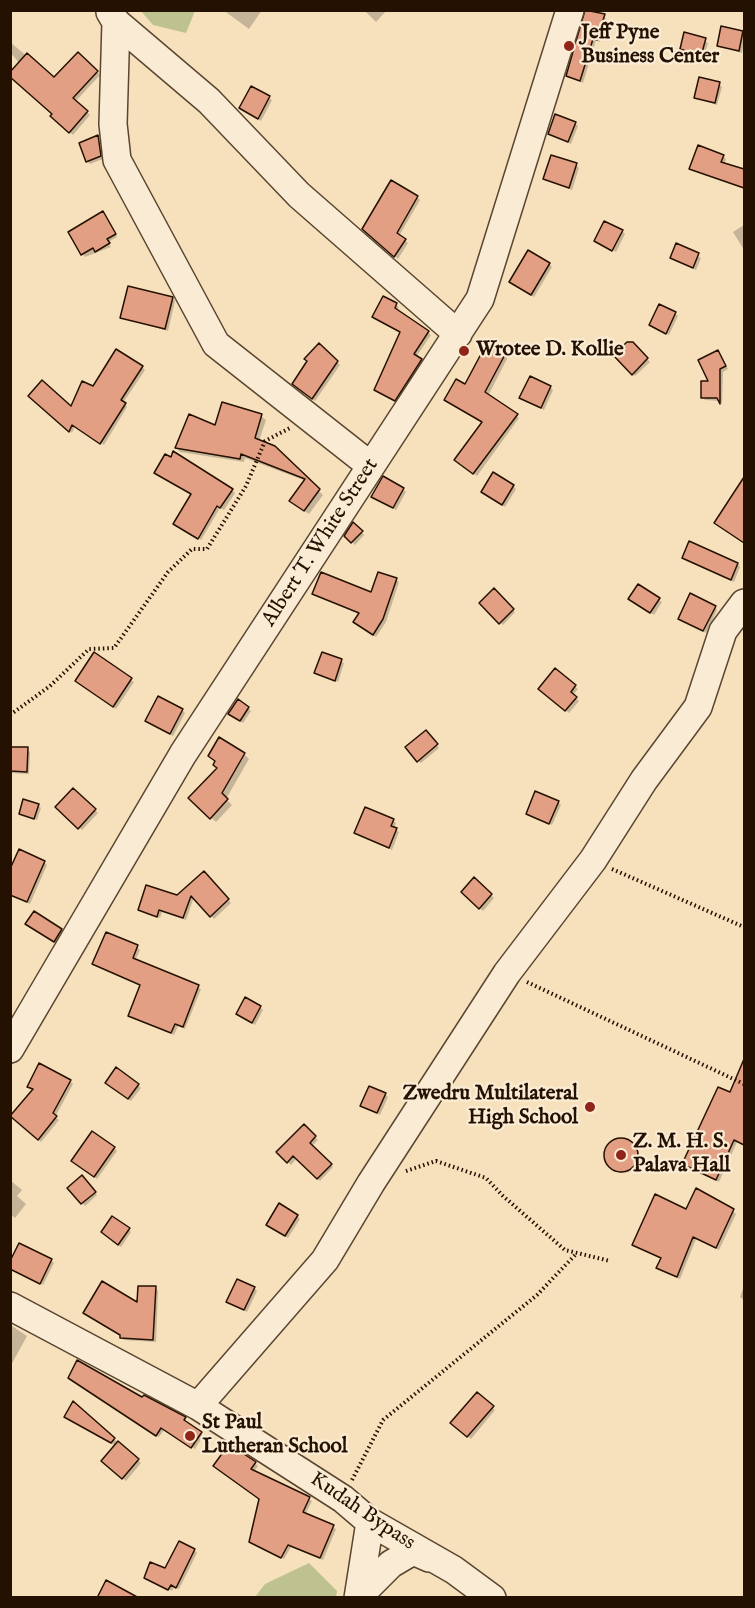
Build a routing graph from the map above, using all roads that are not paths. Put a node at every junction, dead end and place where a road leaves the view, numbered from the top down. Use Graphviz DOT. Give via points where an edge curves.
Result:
graph roads {
  1 [pos="570,10"];
  2 [pos="113,16"];
  3 [pos="458,334"];
  4 [pos="371,466"];
  5 [pos="744,603"];
  6 [pos="10,1049"];
  7 [pos="10,1306"];
  8 [pos="198,1406"];
  9 [pos="370,1522"];
  10 [pos="454,1570"];
  11 [pos="358,1597"];
  12 [pos="492,1598"];
  1 -- 3 [label="street, Albert T. White Street" via="480,299"];
  2 -- 3 [label="street" via="209,101 299,195"];
  2 -- 4 [label="street" via="117,160 216,344"];
  3 -- 4 [label="street, Albert T. White Street"];
  4 -- 6 [label="street, Albert T. White Street" via="183,754"];
  5 -- 8 [label="street" via="723,631 698,707 592,860 507,973 325,1260"];
  7 -- 8 [label="street, Kudah Bypass"];
  8 -- 9 [label="street, Kudah Bypass" via="343,1499"];
  9 -- 10 [label="street, Kudah Bypass"];
  9 -- 11 [label="street"];
  10 -- 11 [label="street" via="413,1551 391,1564"];
  10 -- 12 [label="street, Kudah Bypass"];
}
